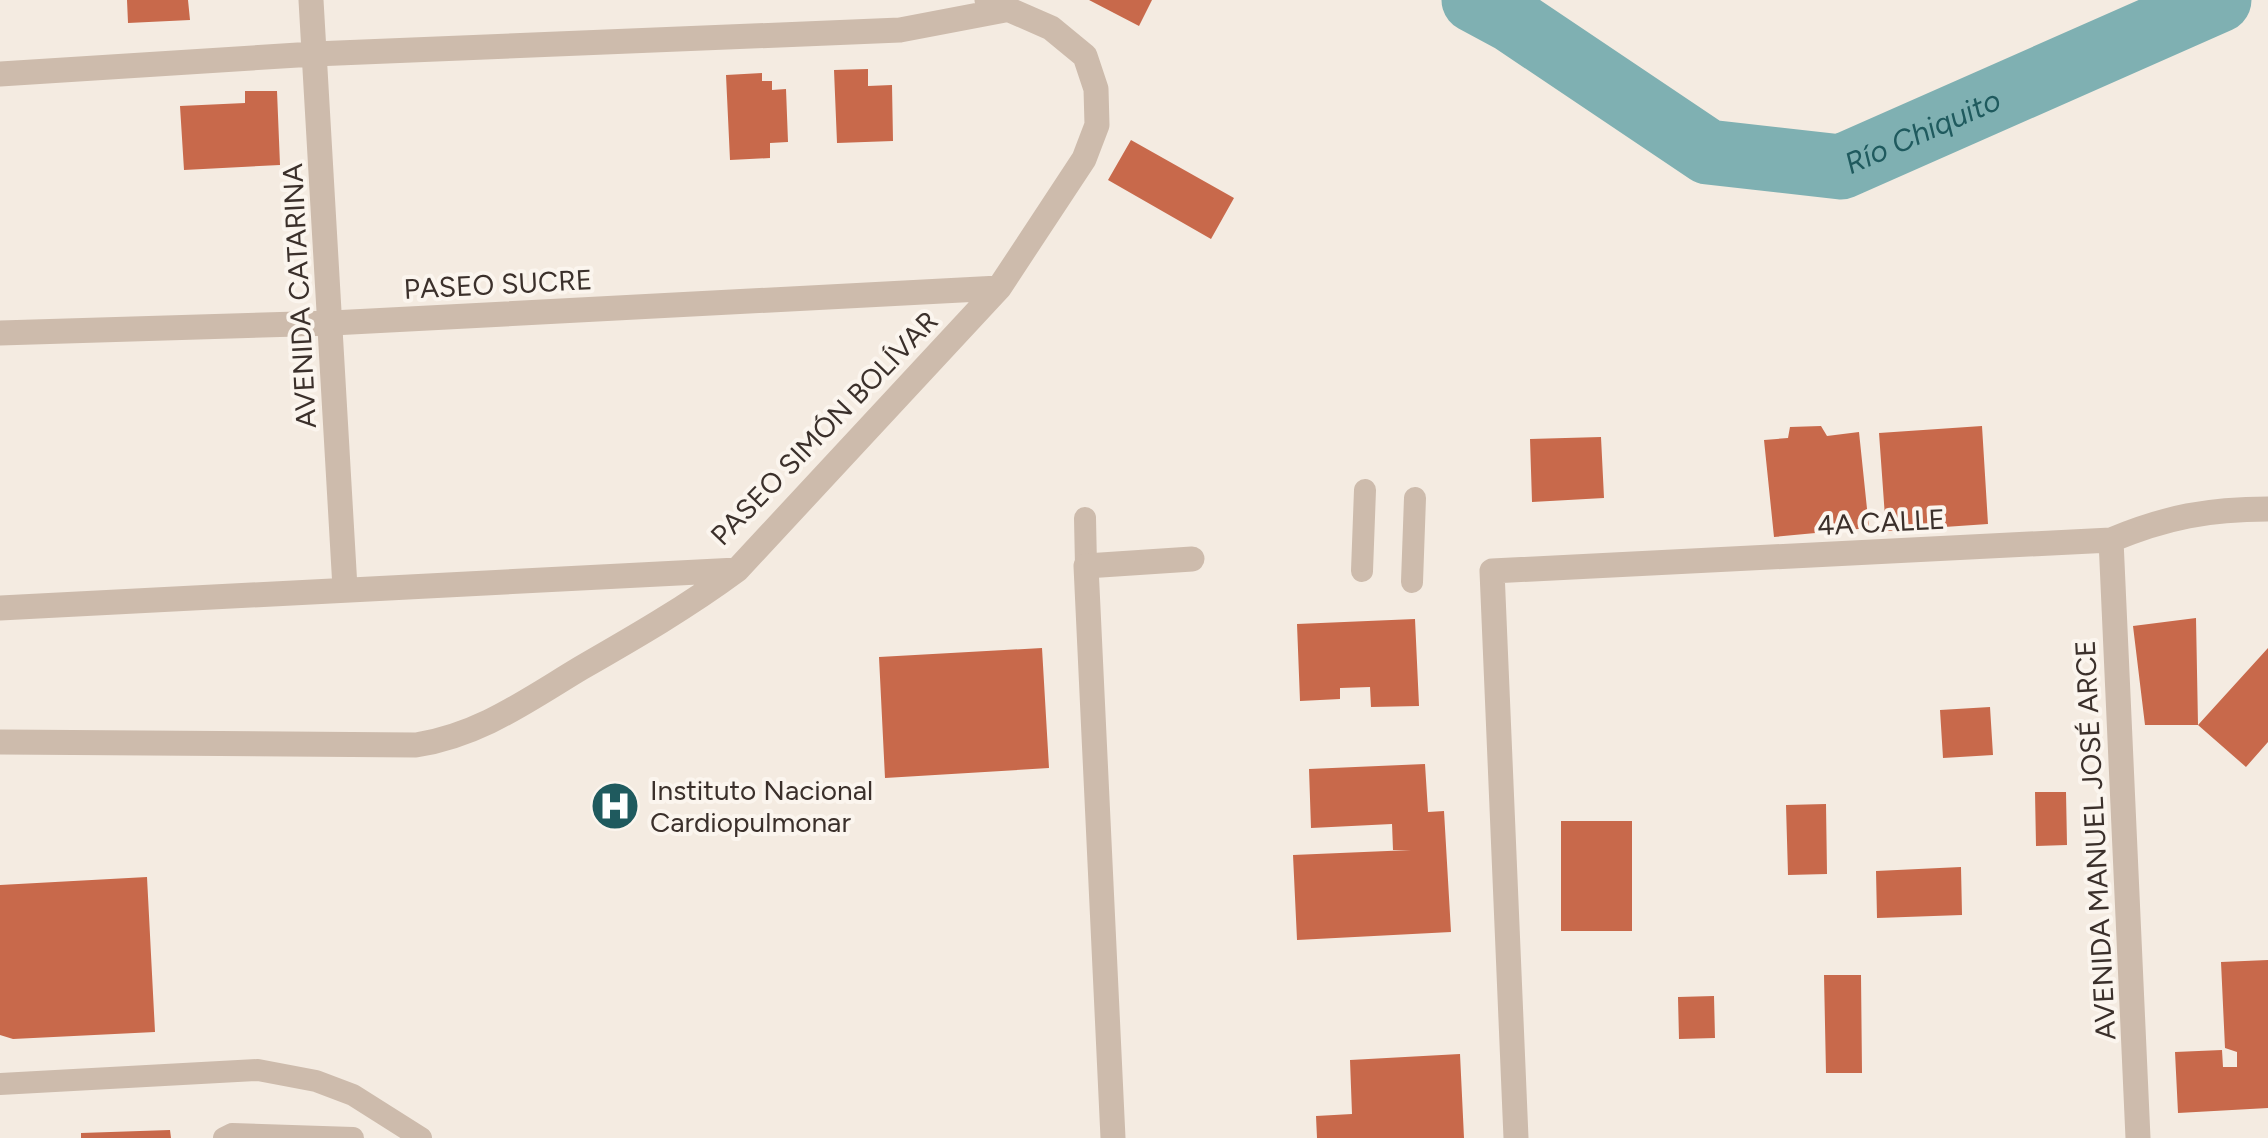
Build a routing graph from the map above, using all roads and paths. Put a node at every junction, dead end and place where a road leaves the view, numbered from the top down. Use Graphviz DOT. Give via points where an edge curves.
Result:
graph roads {
  1 [pos="310,0"];
  2 [pos="996,5"];
  3 [pos="314,54"];
  4 [pos="0,74"];
  5 [pos="1000,288"];
  6 [pos="332,323"];
  7 [pos="0,333"];
  8 [pos="1365,490"];
  9 [pos="1415,498"];
  10 [pos="2268,508"];
  11 [pos="1085,518"];
  12 [pos="2111,540"];
  13 [pos="1192,560"];
  14 [pos="1086,566"];
  15 [pos="736,570"];
  16 [pos="1362,571"];
  17 [pos="1412,582"];
  18 [pos="344,588"];
  19 [pos="0,608"];
  20 [pos="0,742"];
  21 [pos="0,1084"];
  22 [pos="224,1138"];
  23 [pos="353,1138"];
  24 [pos="421,1138"];
  25 [pos="1113,1138"];
  26 [pos="1516,1138"];
  27 [pos="2138,1138"];
  1 -- 3 [label="street, AVENIDA CATARINA"];
  2 -- 3 [label="street" via="900,30"];
  2 -- 5 [label="street, PASEO SIMÓN BOLÍVAR" via="1051,28 1085,56 1096,89 1097,126 1084,160"];
  3 -- 4 [label="street"];
  3 -- 6 [label="street, AVENIDA CATARINA"];
  5 -- 6 [label="street, PASEO SUCRE"];
  5 -- 15 [label="street, PASEO SIMÓN BOLÍVAR"];
  6 -- 7 [label="street, PASEO SUCRE"];
  6 -- 18 [label="street, AVENIDA CATARINA"];
  8 -- 16 [label="lane"];
  9 -- 17 [label="lane"];
  10 -- 12 [label="street, 4A CALLE" via="2170,518"];
  11 -- 14 [label="lane"];
  12 -- 26 [label="street, 4A CALLE" via="1492,571"];
  12 -- 27 [label="street, AVENIDA MANUEL JOSÉ ARCE"];
  13 -- 14 [label="street"];
  14 -- 25 [label="street"];
  15 -- 18 [label="street, PASEO SIMÓN BOLÍVAR"];
  15 -- 20 [label="street" via="693,602 452,740"];
  18 -- 19 [label="street, PASEO SIMÓN BOLÍVAR"];
  21 -- 24 [label="lane" via="258,1070 316,1080"];
  22 -- 23 [label="lane"];
}
